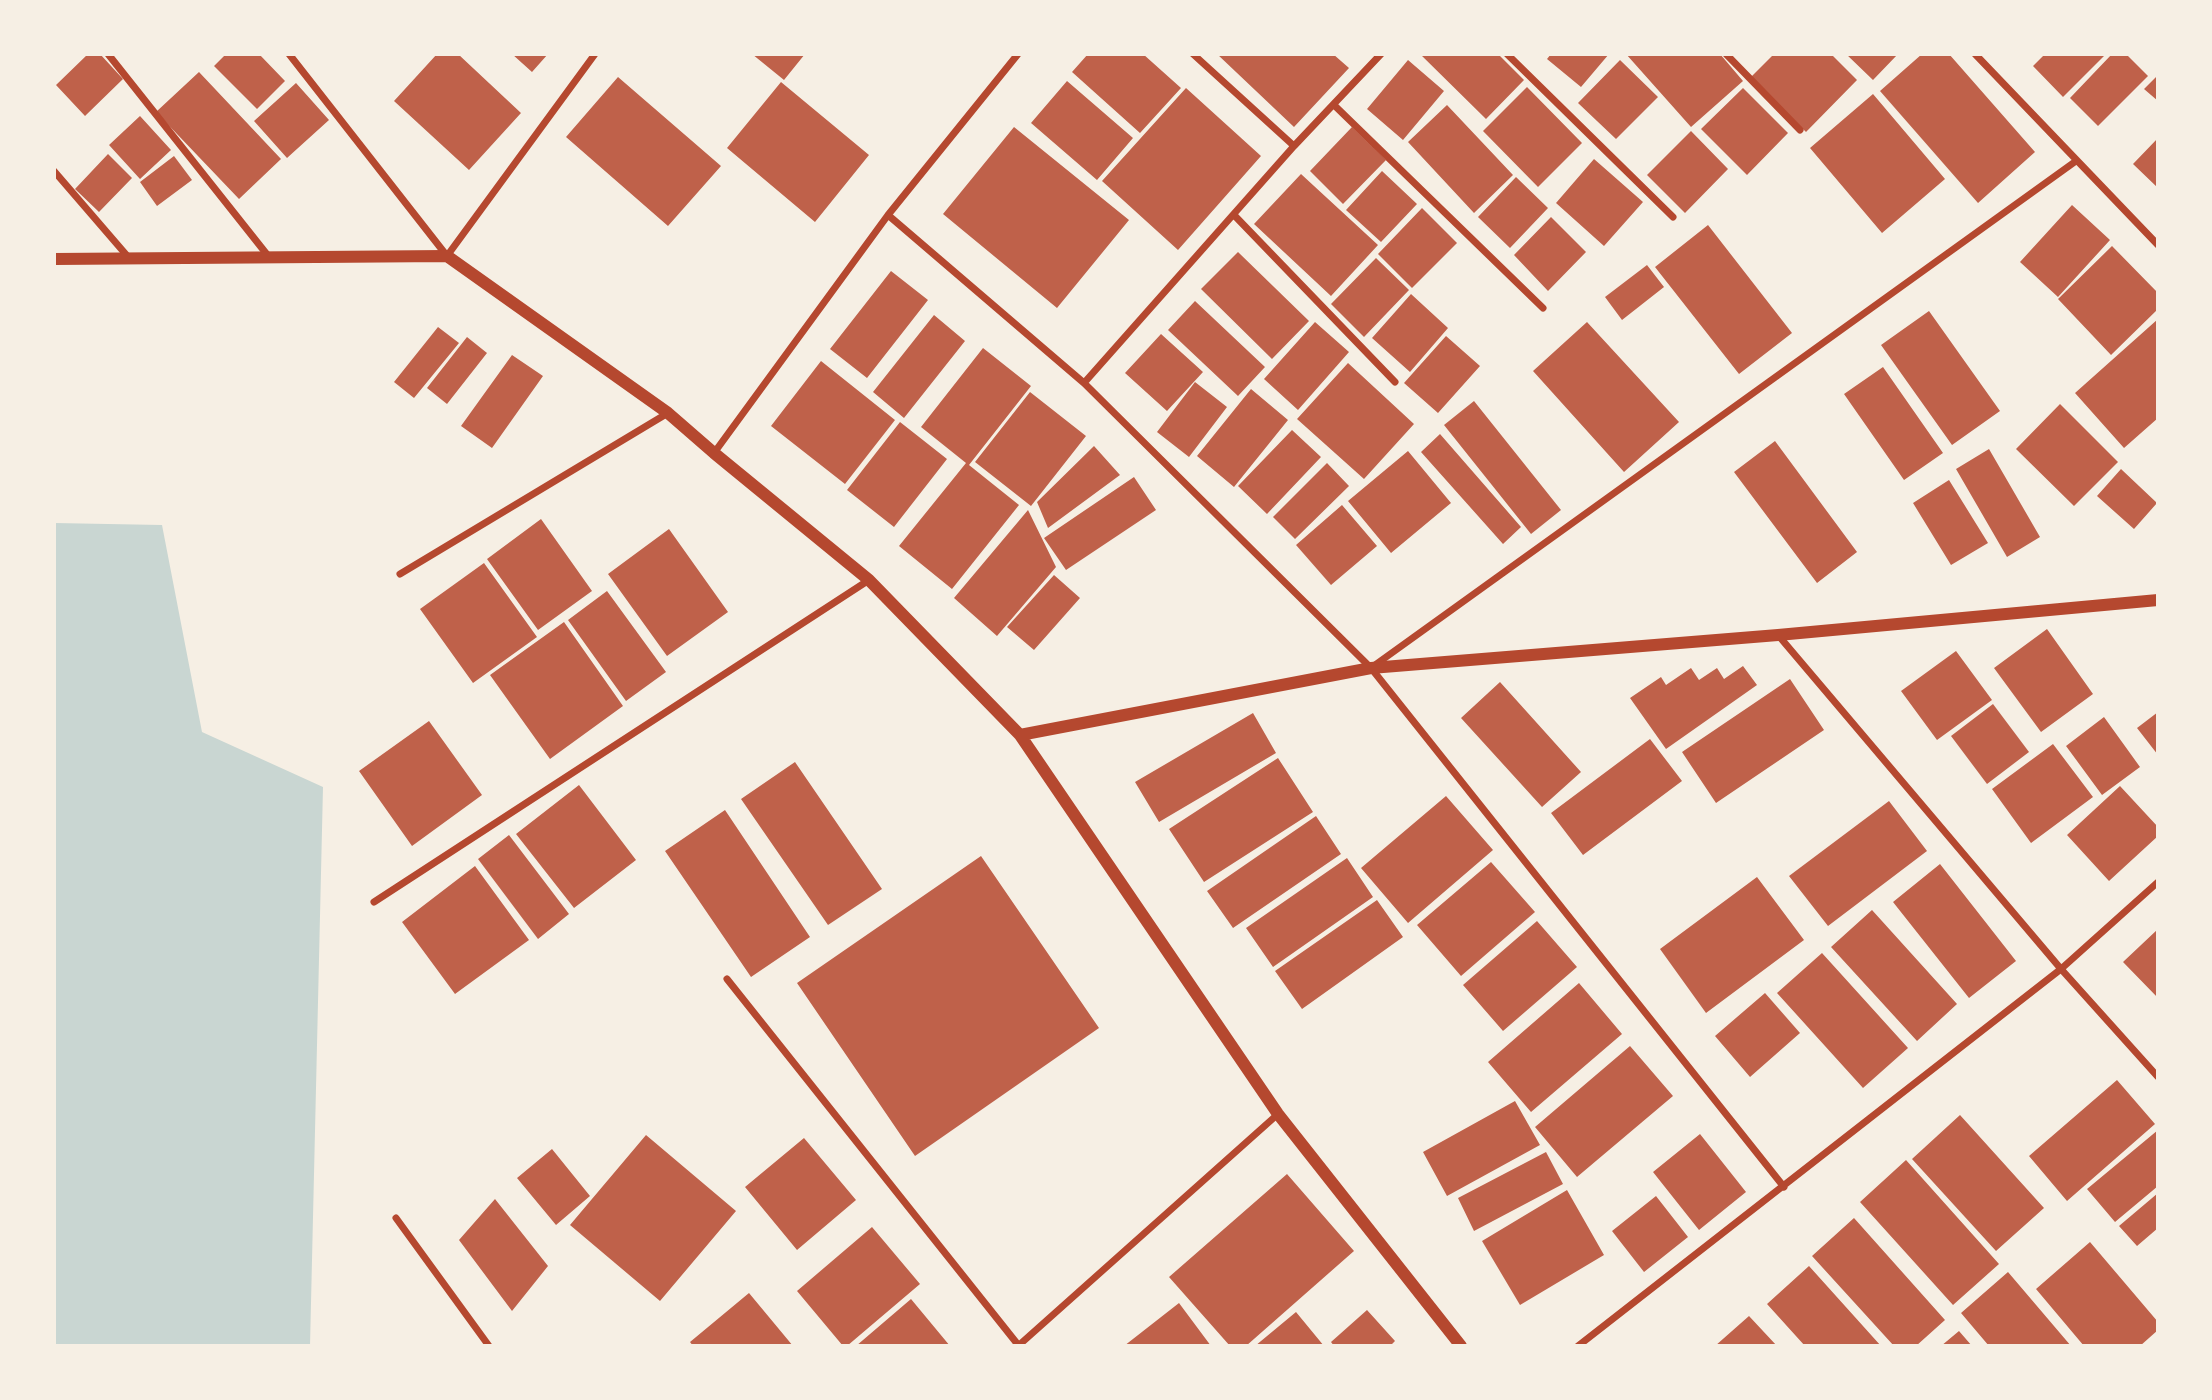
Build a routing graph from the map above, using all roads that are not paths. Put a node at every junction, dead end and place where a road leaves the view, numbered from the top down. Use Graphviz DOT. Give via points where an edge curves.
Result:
graph roads {
  1 [pos="108,54"];
  2 [pos="289,54"];
  3 [pos="595,54"];
  4 [pos="1018,54"];
  5 [pos="1193,54"];
  6 [pos="1381,54"];
  7 [pos="1507,54"];
  8 [pos="1726,54"];
  9 [pos="1976,54"];
  10 [pos="1334,105"];
  11 [pos="1800,130"];
  12 [pos="1293,146"];
  13 [pos="2076,161"];
  14 [pos="54,172"];
  15 [pos="888,215"];
  16 [pos="1234,215"];
  17 [pos="1673,217"];
  18 [pos="2158,245"];
  19 [pos="447,256"];
  20 [pos="269,257"];
  21 [pos="54,259"];
  22 [pos="130,259"];
  23 [pos="1543,308"];
  24 [pos="1395,382"];
  25 [pos="1084,383"];
  26 [pos="668,413"];
  27 [pos="714,453"];
  28 [pos="400,573"];
  29 [pos="869,580"];
  30 [pos="2158,600"];
  31 [pos="1778,635"];
  32 [pos="1371,668"];
  33 [pos="1020,735"];
  34 [pos="2158,882"];
  35 [pos="374,902"];
  36 [pos="2061,969"];
  37 [pos="727,979"];
  38 [pos="2158,1077"];
  39 [pos="1278,1114"];
  40 [pos="1784,1187"];
  41 [pos="396,1218"];
  42 [pos="489,1346"];
  43 [pos="1018,1346"];
  44 [pos="1461,1346"];
  45 [pos="1578,1346"];
  1 -- 20 [label="street"];
  2 -- 19 [label="street"];
  3 -- 19 [label="street"];
  4 -- 15 [label="street"];
  5 -- 12 [label="street"];
  6 -- 10 [label="street"];
  7 -- 17 [label="street"];
  8 -- 11 [label="street"];
  9 -- 13 [label="street"];
  10 -- 12 [label="street"];
  10 -- 23 [label="street"];
  12 -- 16 [label="street"];
  13 -- 18 [label="street"];
  13 -- 32 [label="street"];
  14 -- 22 [label="street"];
  15 -- 25 [label="street"];
  15 -- 27 [label="street"];
  16 -- 24 [label="street"];
  16 -- 25 [label="street"];
  19 -- 20 [label="street"];
  19 -- 26 [label="street"];
  20 -- 22 [label="street"];
  21 -- 22 [label="street"];
  25 -- 32 [label="street"];
  26 -- 27 [label="street"];
  26 -- 28 [label="street"];
  27 -- 29 [label="street"];
  29 -- 33 [label="street"];
  29 -- 35 [label="street"];
  30 -- 31 [label="street"];
  31 -- 32 [label="street"];
  31 -- 36 [label="street"];
  32 -- 33 [label="street"];
  32 -- 40 [label="street"];
  33 -- 39 [label="street"];
  34 -- 36 [label="street"];
  36 -- 38 [label="street"];
  36 -- 40 [label="street"];
  37 -- 43 [label="street"];
  39 -- 43 [label="street"];
  39 -- 44 [label="street"];
  40 -- 45 [label="street"];
  41 -- 42 [label="street"];
}
